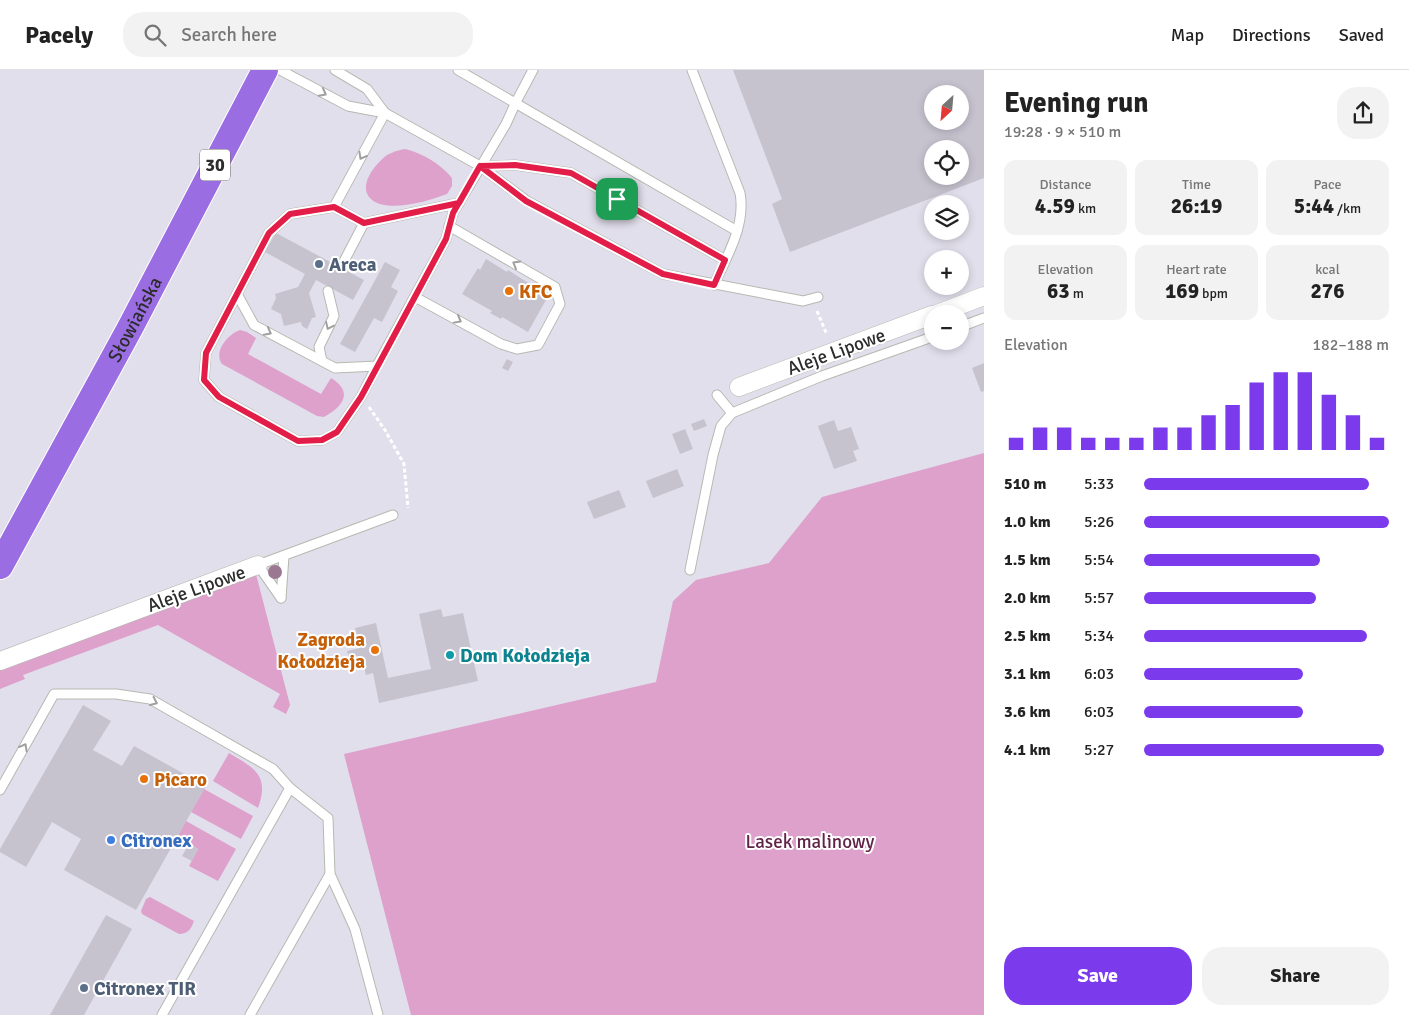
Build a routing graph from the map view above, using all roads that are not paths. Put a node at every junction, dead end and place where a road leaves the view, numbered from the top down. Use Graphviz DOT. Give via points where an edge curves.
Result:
graph roads {
  1 [pos="265,70"];
  2 [pos="280,70"];
  3 [pos="336,70"];
  4 [pos="458,70"];
  5 [pos="533,70"];
  6 [pos="692,70"];
  7 [pos="516,102"];
  8 [pos="385,113"];
  9 [pos="480,166"];
  10 [pos="459,203"];
  11 [pos="334,207"];
  12 [pos="364,223"];
  13 [pos="450,226"];
  14 [pos="737,231"];
  15 [pos="725,260"];
  16 [pos="341,267"];
  17 [pos="714,285"];
  18 [pos="328,291"];
  19 [pos="237,294"];
  20 [pos="984,296"];
  21 [pos="415,297"];
  22 [pos="815,298"];
  23 [pos="960,305"];
  24 [pos="984,318"];
  25 [pos="924,319"];
  26 [pos="969,324"];
  27 [pos="924,339"];
  28 [pos="322,361"];
  29 [pos="377,366"];
  30 [pos="739,387"];
  31 [pos="717,395"];
  32 [pos="732,413"];
  33 [pos="393,515"];
  34 [pos="284,556"];
  35 [pos="258,565"];
  36 [pos="0,566"];
  37 [pos="690,570"];
  38 [pos="0,661"];
  39 [pos="290,788"];
  40 [pos="0,790"];
  41 [pos="330,874"];
  42 [pos="162,1015"];
  43 [pos="250,1015"];
  44 [pos="378,1015"];
  1 -- 36 [label="main road, Słowiańska / 30" via="130,328"];
  2 -- 8 [label="lane, one-way" via="348,106"];
  3 -- 8 [label="lane" via="367,89"];
  4 -- 7 [label="lane"];
  5 -- 7 [label="lane"];
  6 -- 14 [label="lane" via="740,193 743,206"];
  7 -- 9 [label="lane"];
  7 -- 14 [label="lane"];
  8 -- 9 [label="lane"];
  8 -- 11 [label="lane, one-way"];
  9 -- 10 [label="lane"];
  9 -- 15 [label="lane" via="515,165 571,173"];
  9 -- 17 [label="lane" via="526,201 663,274"];
  10 -- 12 [label="lane"];
  10 -- 13 [label="lane"];
  11 -- 12 [label="lane"];
  11 -- 19 [label="lane" via="290,214 269,233"];
  12 -- 16 [label="lane"];
  13 -- 21 [label="lane"];
  21 -- 13 [label="lane, one-way" via="501,344 517,349 538,345 560,304 555,287"];
  14 -- 15 [label="lane"];
  15 -- 17 [label="lane"];
  17 -- 22 [label="lane" via="803,301"];
  18 -- 28 [label="lane, one-way" via="334,316 319,347"];
  19 -- 28 [label="lane, one-way" via="254,325"];
  19 -- 29 [label="lane" via="206,353 204,380 219,397 298,441 322,440 337,432"];
  20 -- 23 [label="street"];
  21 -- 29 [label="lane"];
  24 -- 26 [label="lane"];
  25 -- 30 [label="street, Aleje Lipowe"];
  27 -- 32 [label="lane"];
  28 -- 29 [label="lane" via="335,368"];
  31 -- 32 [label="lane"];
  32 -- 37 [label="lane" via="721,426 713,455"];
  33 -- 34 [label="lane, Aleje Lipowe"];
  34 -- 35 [label="lane, Aleje Lipowe"];
  34 -- 35 [label="lane" via="281,598"];
  35 -- 38 [label="street, Aleje Lipowe"];
  40 -- 39 [label="lane, one-way" via="54,694 116,694 150,699 273,769"];
  39 -- 41 [label="lane" via="328,818"];
  39 -- 42 [label="lane"];
  41 -- 43 [label="lane"];
  41 -- 44 [label="lane" via="354,929"];
}
